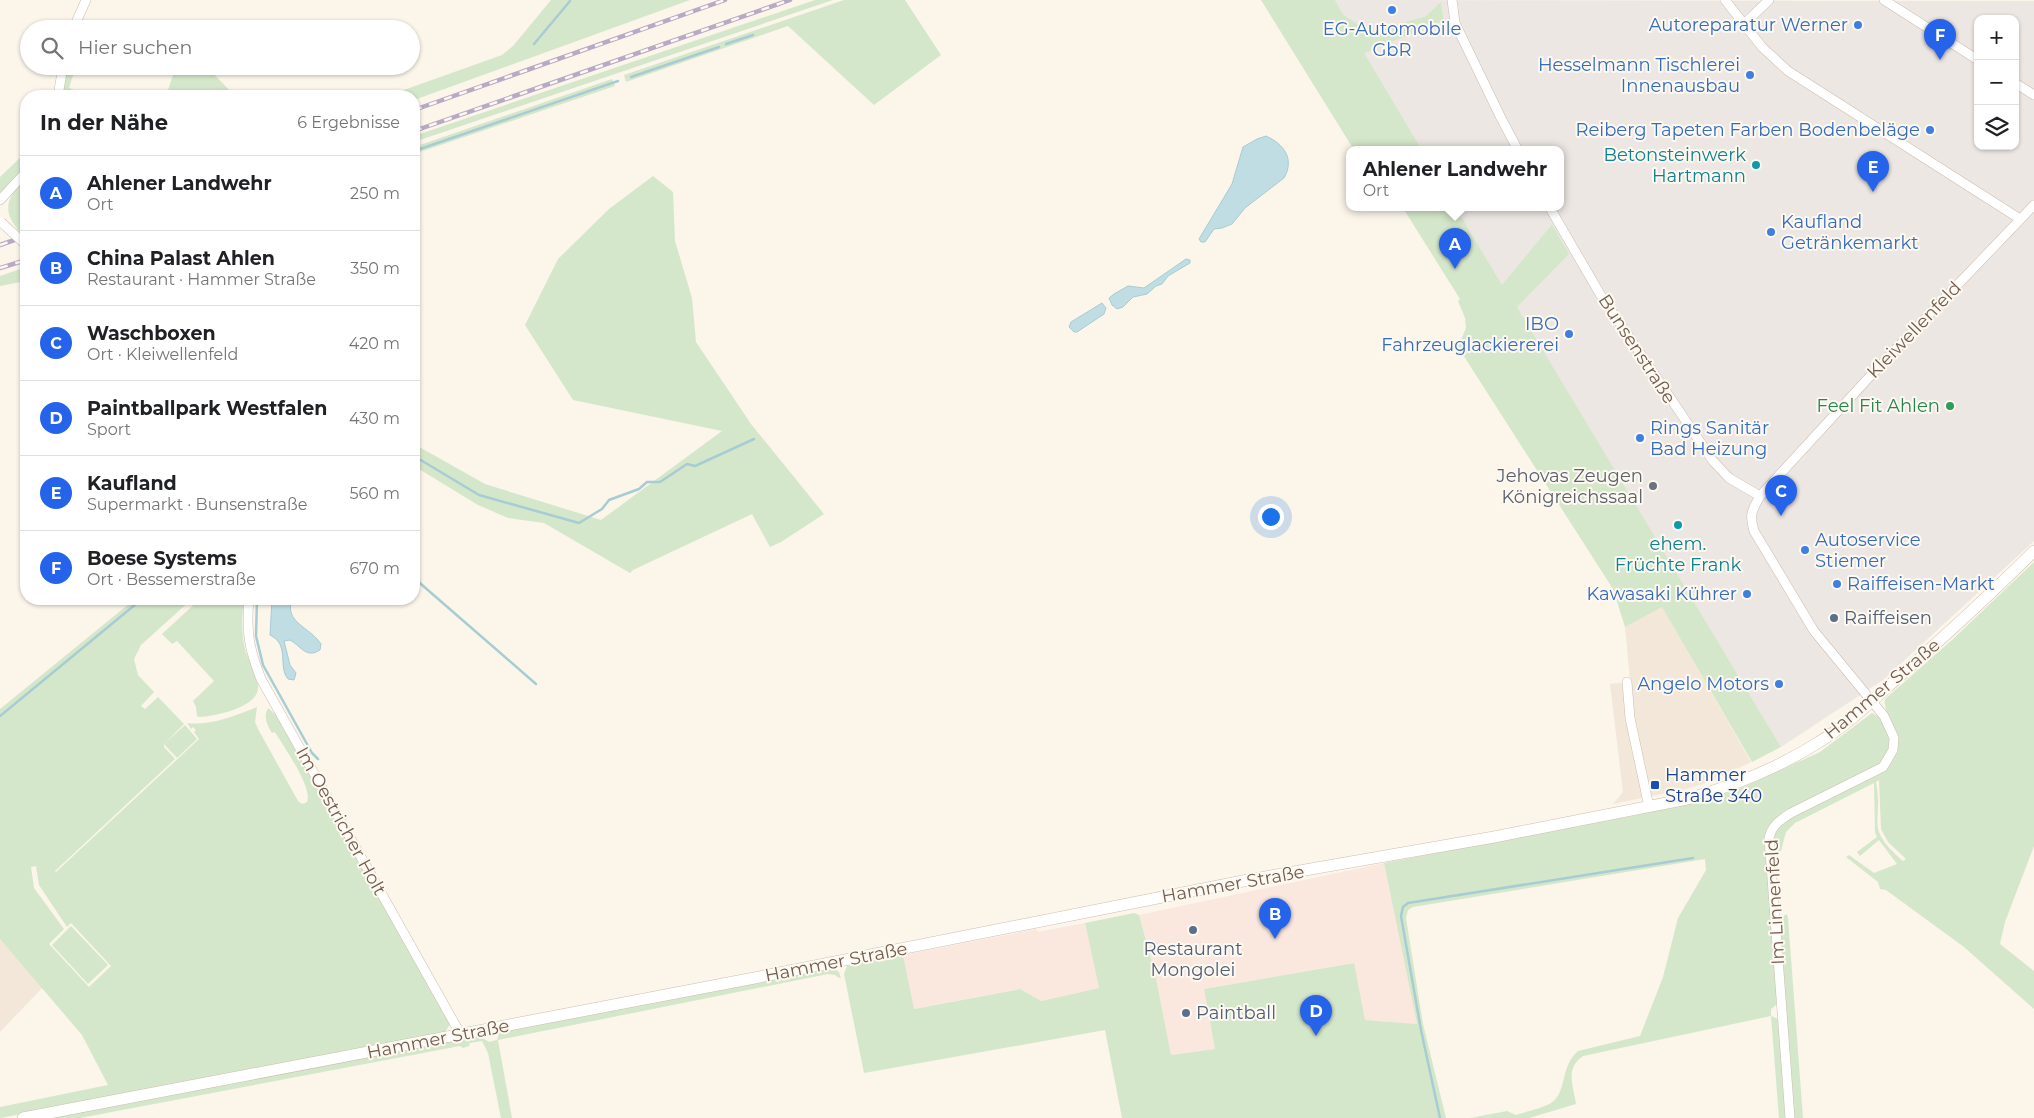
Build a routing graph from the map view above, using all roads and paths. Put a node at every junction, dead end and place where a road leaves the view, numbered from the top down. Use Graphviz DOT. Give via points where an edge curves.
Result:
graph roads {
  1 [pos="86,0"];
  2 [pos="1452,0"];
  3 [pos="1725,0"];
  4 [pos="1768,0"];
  5 [pos="1884,0"];
  6 [pos="77,20"];
  7 [pos="1743,24"];
  8 [pos="1974,57"];
  9 [pos="62,75"];
  10 [pos="2019,86"];
  11 [pos="59,90"];
  12 [pos="2034,95"];
  13 [pos="1516,146"];
  14 [pos="20,178"];
  15 [pos="0,200"];
  16 [pos="2034,205"];
  17 [pos="1552,211"];
  18 [pos="2020,219"];
  19 [pos="0,222"];
  20 [pos="20,240"];
  21 [pos="1760,496"];
  22 [pos="2034,551"];
  23 [pos="248,605"];
  24 [pos="1628,682"];
  25 [pos="1872,702"];
  26 [pos="1649,808"];
  27 [pos="461,1035"];
  28 [pos="23,1118"];
  29 [pos="1790,1118"];
  1 -- 6 [label="street"];
  2 -- 13 [label="street" via="1455,23"];
  3 -- 7 [label="street"];
  4 -- 7 [label="street"];
  5 -- 8 [label="street"];
  7 -- 18 [label="street" via="1788,71"];
  9 -- 11 [label="street"];
  10 -- 12 [label="street"];
  14 -- 15 [label="street"];
  16 -- 18 [label="street, Kleiwellenfeld"];
  17 -- 21 [label="street, Bunsenstraße" via="1600,294 1712,461 1728,478"];
  18 -- 21 [label="street, Kleiwellenfeld"];
  19 -- 20 [label="street, bridge"];
  21 -- 25 [label="street, Kleiwellenfeld" via="1750,519 1754,531 1814,631"];
  22 -- 25 [label="main road, Hammer Straße"];
  23 -- 27 [label="street, Im Oestricher Holt" via="247,635 261,680"];
  24 -- 26 [label="street" via="1630,718"];
  25 -- 26 [label="main road, Hammer Straße" via="1820,741 1759,774 1712,792"];
  25 -- 29 [label="street, Im Linnenfeld" via="1887,720 1894,738 1894,750 1887,762 1876,772 1779,820 1769,838"];
  26 -- 27 [label="main road, Hammer Straße" via="1248,880"];
  27 -- 28 [label="main road, Hammer Straße"];
}
